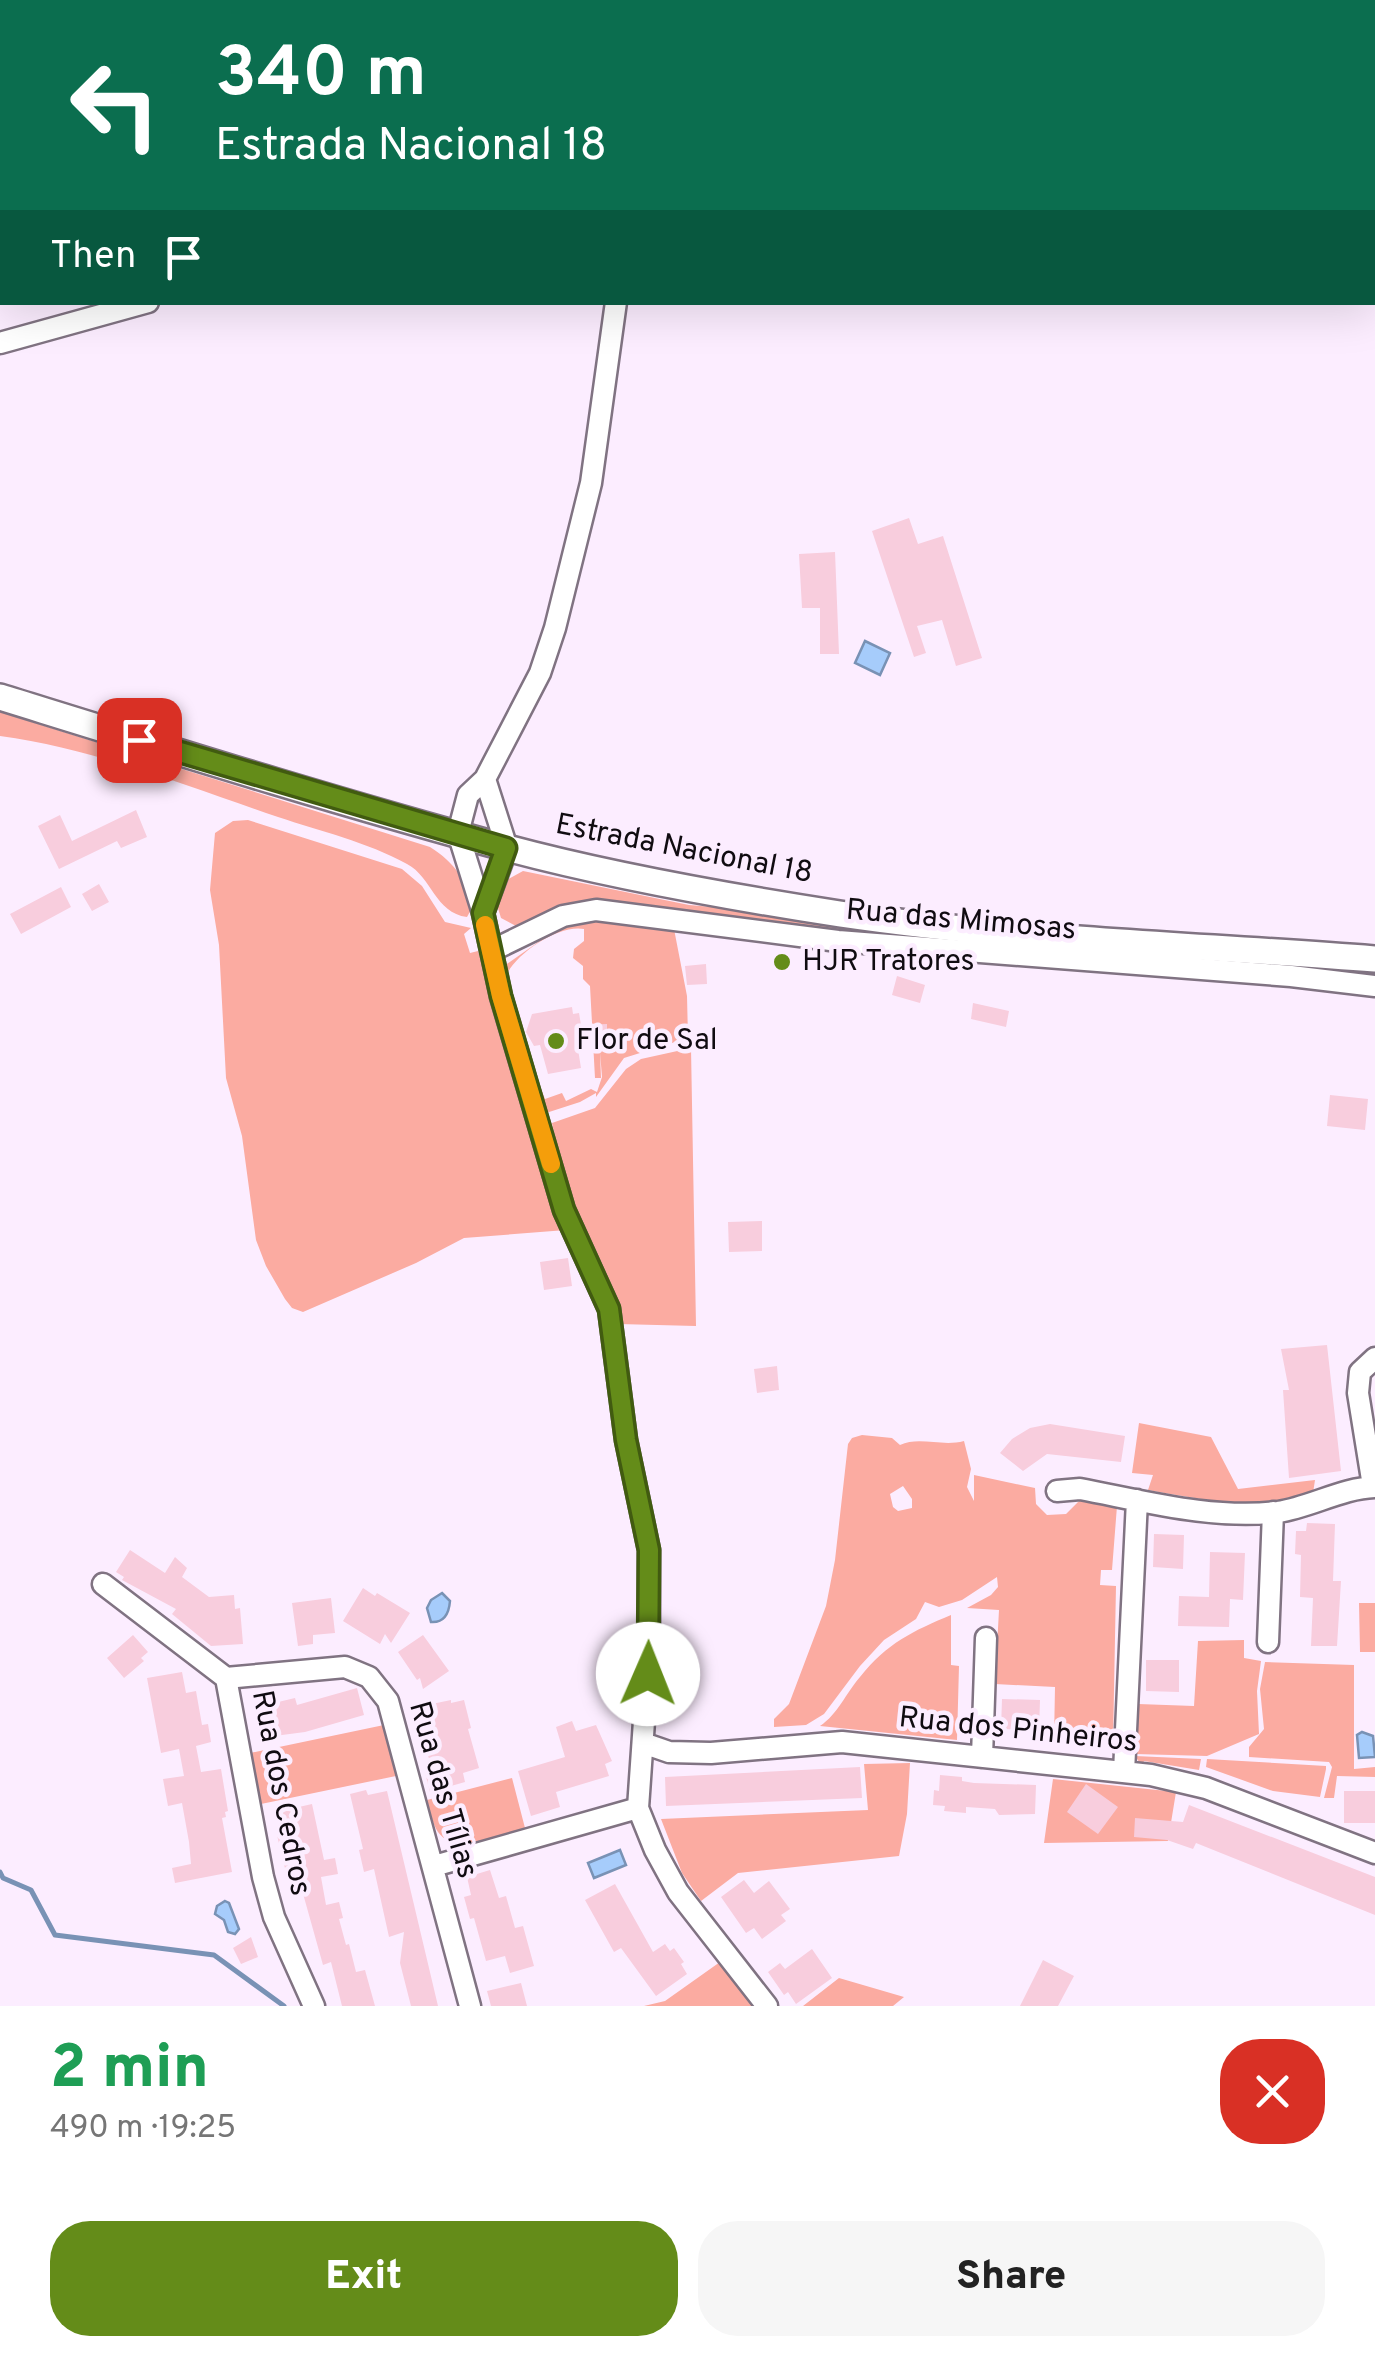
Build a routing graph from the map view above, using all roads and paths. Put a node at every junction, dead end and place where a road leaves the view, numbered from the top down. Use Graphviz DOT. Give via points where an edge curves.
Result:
graph roads {
  1 [pos="137,305"];
  2 [pos="616,305"];
  3 [pos="0,344"];
  4 [pos="0,697"];
  5 [pos="485,779"];
  6 [pos="458,833"];
  7 [pos="506,848"];
  8 [pos="483,913"];
  9 [pos="491,951"];
  10 [pos="1375,959"];
  11 [pos="1375,986"];
  12 [pos="1375,1358"];
  13 [pos="1374,1486"];
  14 [pos="1057,1490"];
  15 [pos="1136,1500"];
  16 [pos="1273,1512"];
  17 [pos="104,1584"];
  18 [pos="986,1638"];
  19 [pos="1268,1642"];
  20 [pos="226,1678"];
  21 [pos="644,1743"];
  22 [pos="982,1757"];
  23 [pos="1124,1772"];
  24 [pos="638,1808"];
  25 [pos="1375,1853"];
  26 [pos="434,1866"];
  27 [pos="314,2006"];
  28 [pos="470,2006"];
  29 [pos="767,2006"];
  1 -- 3 [label="street"];
  2 -- 5 [label="street" via="591,483 555,628 540,674"];
  4 -- 6 [label="main road, Estrada Nacional 18"];
  5 -- 6 [label="street" via="468,795"];
  5 -- 7 [label="street"];
  6 -- 7 [label="main road, Estrada Nacional 18"];
  6 -- 8 [label="street"];
  7 -- 8 [label="street"];
  7 -- 10 [label="main road, Estrada Nacional 18" via="842,914"];
  8 -- 9 [label="street"];
  9 -- 11 [label="street, Rua das Mimosas" via="563,916 596,910 838,941"];
  9 -- 21 [label="street" via="564,1210 609,1309 649,1550"];
  12 -- 13 [label="street" via="1360,1372 1358,1393"];
  13 -- 16 [label="street"];
  14 -- 15 [label="street"];
  15 -- 16 [label="street" via="1225,1514"];
  15 -- 23 [label="street"];
  16 -- 19 [label="street"];
  17 -- 20 [label="street, Rua dos Cedros"];
  18 -- 22 [label="street"];
  20 -- 26 [label="street, Rua das Tílias" via="345,1668 369,1678 388,1701"];
  20 -- 27 [label="street, Rua dos Cedros" via="263,1877"];
  21 -- 22 [label="street, Rua dos Pinheiros" via="669,1752 711,1752 842,1742"];
  21 -- 24 [label="street"];
  22 -- 23 [label="street, Rua dos Pinheiros"];
  23 -- 25 [label="street, Rua dos Pinheiros" via="1179,1779"];
  24 -- 26 [label="street"];
  24 -- 29 [label="street" via="678,1892"];
  26 -- 28 [label="street, Rua das Tílias"];
}
